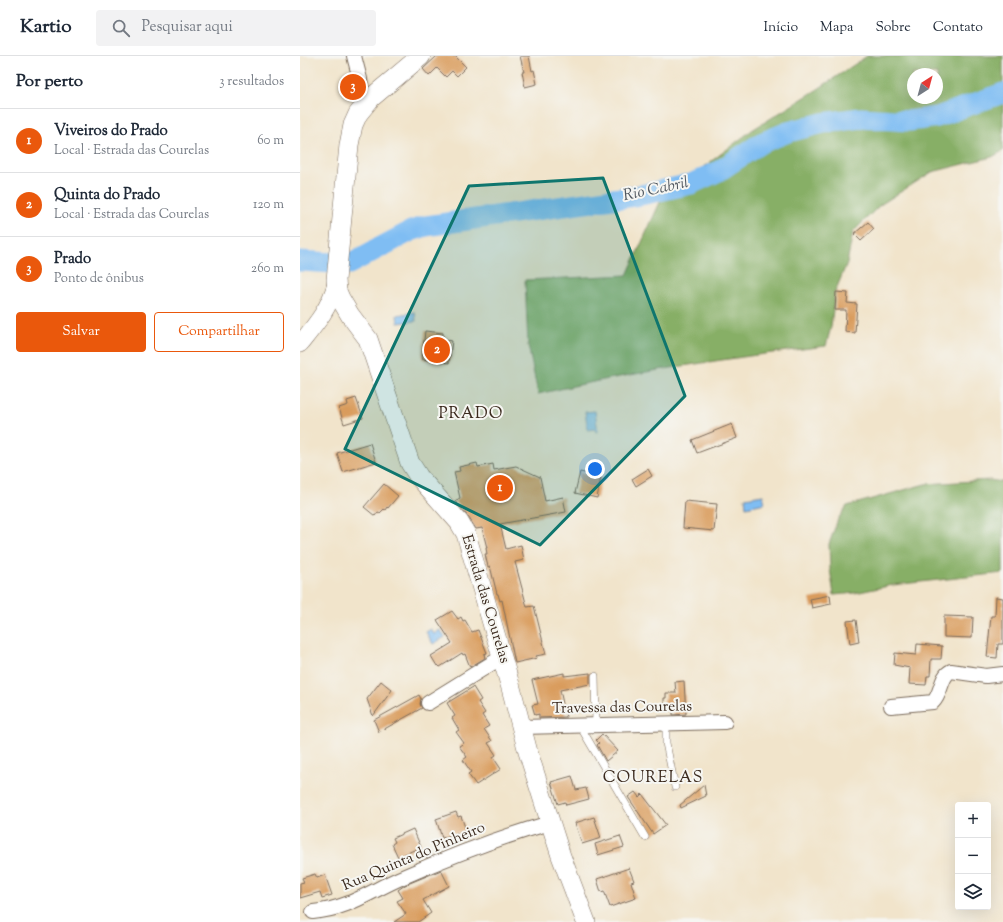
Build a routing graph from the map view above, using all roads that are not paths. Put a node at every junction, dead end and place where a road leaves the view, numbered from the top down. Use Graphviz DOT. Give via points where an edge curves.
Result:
graph roads {
  1 [pos="354,56"];
  2 [pos="421,56"];
  3 [pos="362,108"];
  4 [pos="330,311"];
  5 [pos="300,344"];
  6 [pos="502,657"];
  7 [pos="1003,674"];
  8 [pos="595,676"];
  9 [pos="428,703"];
  10 [pos="891,706"];
  11 [pos="725,722"];
  12 [pos="666,724"];
  13 [pos="596,725"];
  14 [pos="580,726"];
  15 [pos="521,727"];
  16 [pos="675,786"];
  17 [pos="550,823"];
  18 [pos="645,836"];
  19 [pos="313,912"];
  20 [pos="586,922"];
  1 -- 3 [label="street" via="360,79"];
  2 -- 3 [label="main road"];
  3 -- 4 [label="main road, Estrada das Courelas" via="355,120 350,138 336,280 338,293"];
  4 -- 5 [label="street"];
  4 -- 6 [label="main road, Estrada das Courelas" via="358,325 364,332 370,343 410,463 465,531"];
  6 -- 9 [label="street"];
  6 -- 15 [label="main road, Estrada das Courelas"];
  7 -- 10 [label="street" via="986,676 951,671 945,675 939,695 933,702"];
  8 -- 13 [label="lane"];
  11 -- 12 [label="street, Travessa das Courelas"];
  12 -- 13 [label="street, Travessa das Courelas"];
  12 -- 16 [label="lane" via="666,743"];
  13 -- 14 [label="street, Travessa das Courelas"];
  14 -- 15 [label="street, Travessa das Courelas"];
  14 -- 18 [label="lane"];
  15 -- 17 [label="main road, Estrada das Courelas"];
  17 -- 19 [label="street, Rua Quinta do Pinheiro" via="509,835 422,868 344,906"];
  17 -- 20 [label="main road, Estrada das Courelas"];
}
